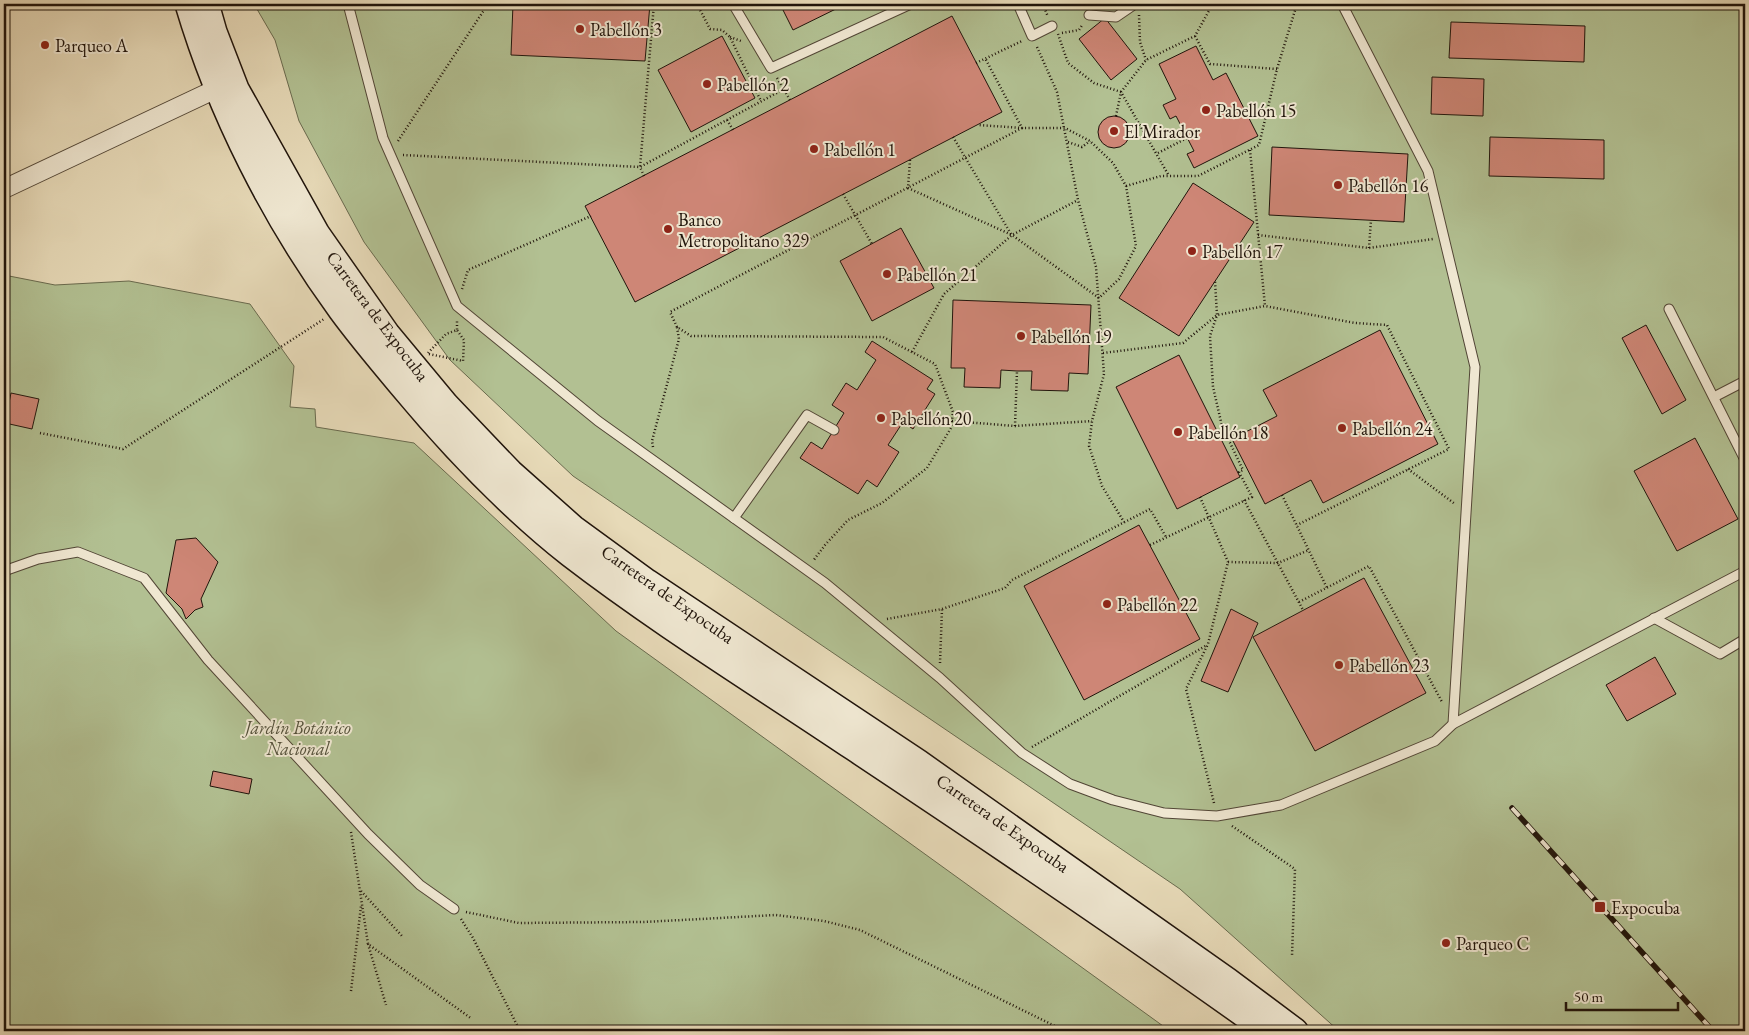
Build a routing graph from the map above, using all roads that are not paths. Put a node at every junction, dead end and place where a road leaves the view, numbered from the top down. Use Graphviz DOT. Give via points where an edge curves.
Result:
graph roads {
  1 [pos="188,4"];
  2 [pos="206,4"];
  3 [pos="348,4"];
  4 [pos="732,4"];
  5 [pos="911,4"];
  6 [pos="1018,4"];
  7 [pos="1135,4"];
  8 [pos="1342,4"];
  9 [pos="1089,15"];
  10 [pos="1055,30"];
  11 [pos="216,89"];
  12 [pos="4,189"];
  13 [pos="1669,309"];
  14 [pos="1745,381"];
  15 [pos="1714,397"];
  16 [pos="834,430"];
  17 [pos="1745,460"];
  18 [pos="734,518"];
  19 [pos="1745,570"];
  20 [pos="4,571"];
  21 [pos="1654,618"];
  22 [pos="1745,639"];
  23 [pos="1453,724"];
  24 [pos="454,909"];
  25 [pos="1267,1031"];
  26 [pos="1295,1031"];
  1 -- 11 [label="main road, Carretera de Expocuba"];
  2 -- 26 [label="main road, Carretera de Expocuba" via="236,90 317,234 392,340 446,405 510,472 573,528 647,582 918,763"];
  3 -- 18 [label="lane" via="383,138 456,306 598,421"];
  4 -- 5 [label="lane" via="771,68"];
  6 -- 10 [label="lane" via="1032,36"];
  7 -- 9 [label="lane" via="1116,17"];
  8 -- 23 [label="lane" via="1428,171 1475,367"];
  11 -- 12 [label="street"];
  11 -- 25 [label="main road, Carretera de Expocuba" via="260,179 340,309 433,423 505,498 570,554 682,633 916,789"];
  13 -- 15 [label="lane"];
  14 -- 15 [label="lane"];
  15 -- 17 [label="lane"];
  16 -- 18 [label="lane" via="808,415"];
  18 -- 23 [label="lane" via="825,584 940,678 1022,753 1070,784 1113,800 1164,813 1217,816 1281,804 1435,741"];
  19 -- 21 [label="lane"];
  20 -- 24 [label="lane" via="38,559 78,552 144,578 208,660 348,812 420,885"];
  21 -- 22 [label="lane" via="1720,654"];
  21 -- 23 [label="lane"];
}
